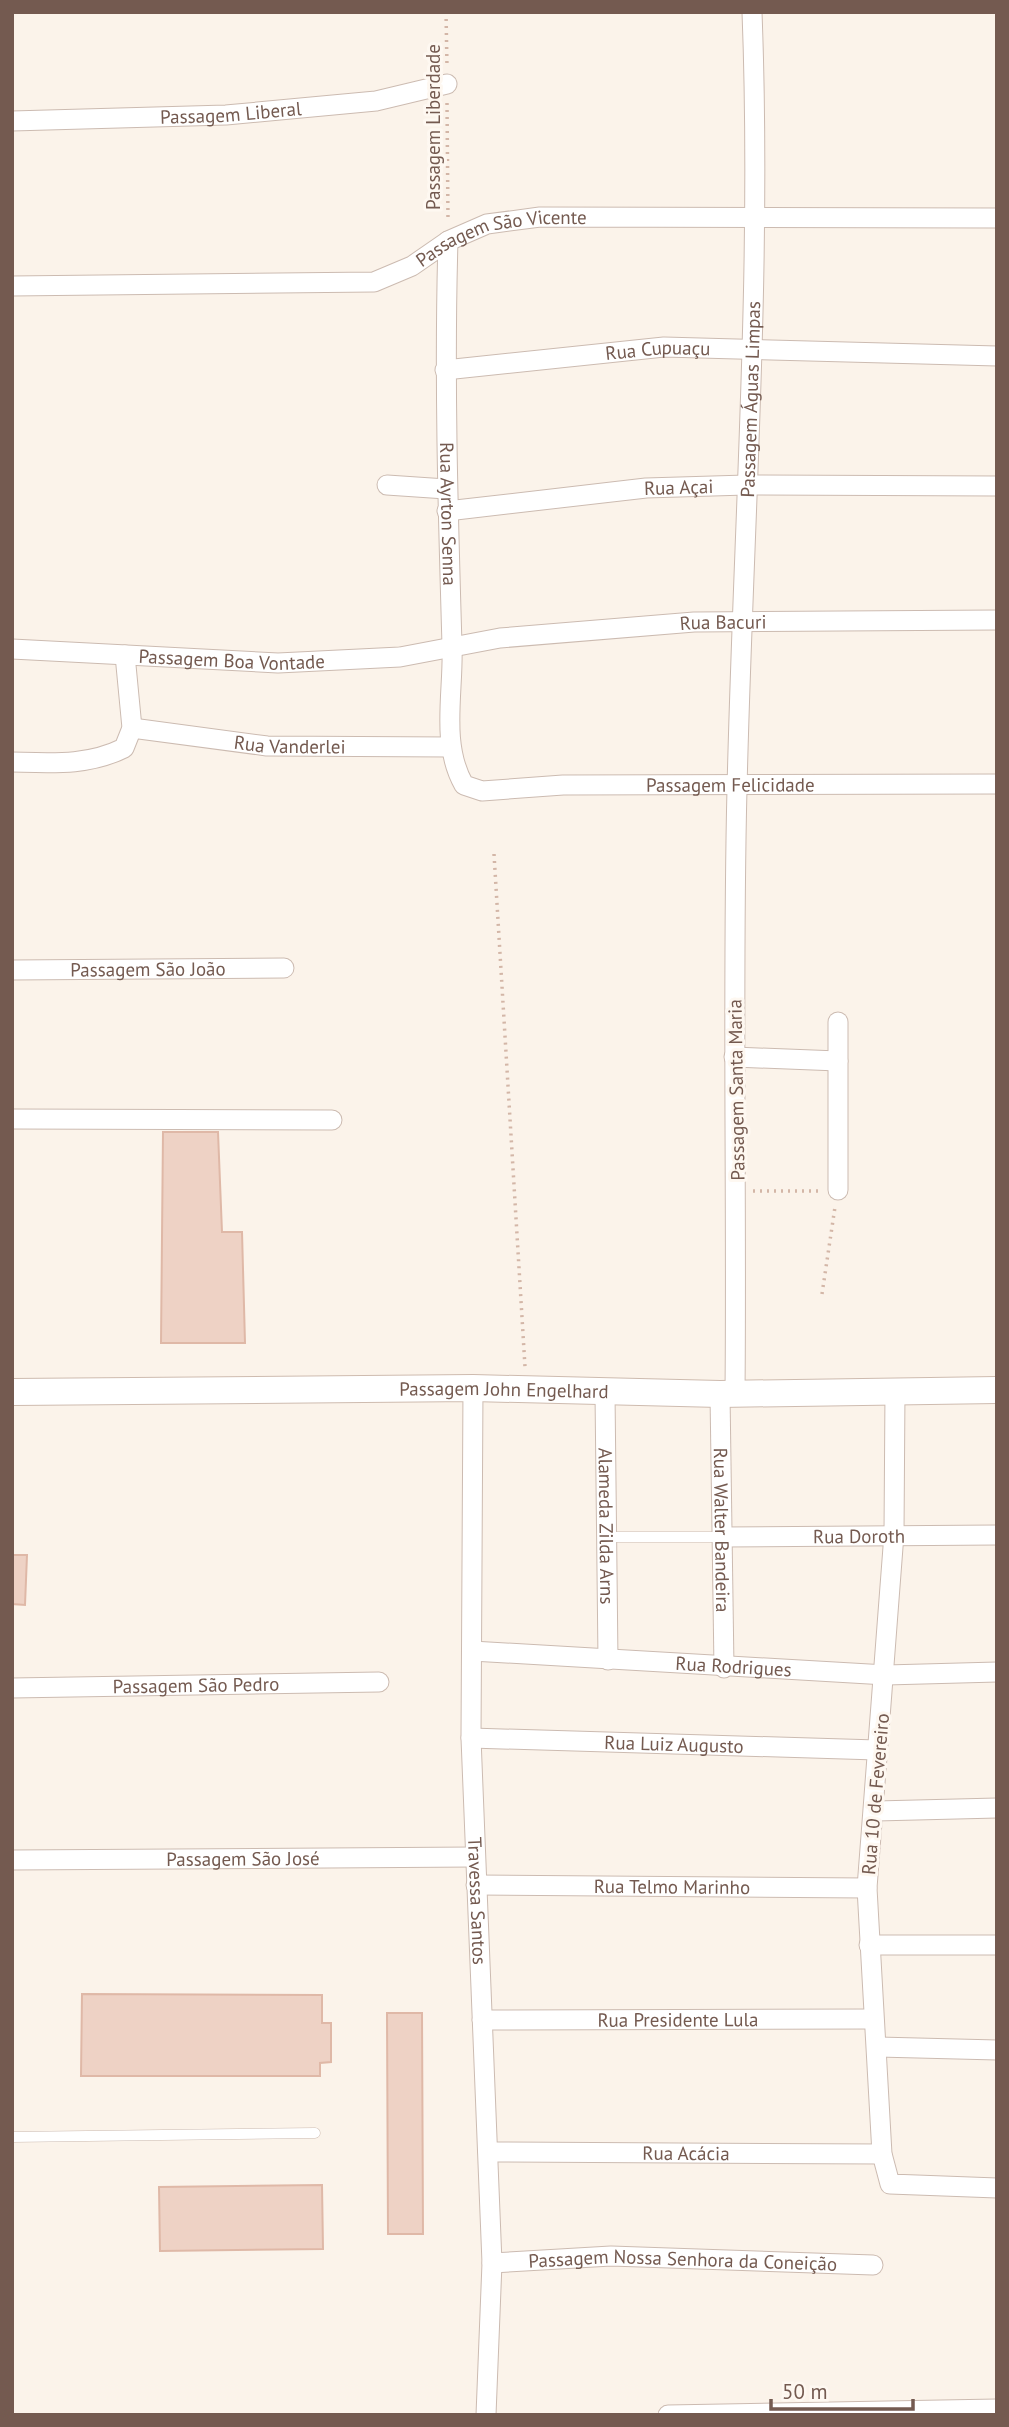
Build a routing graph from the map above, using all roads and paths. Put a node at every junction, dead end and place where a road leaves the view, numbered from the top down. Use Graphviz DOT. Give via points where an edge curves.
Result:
graph roads {
  1 [pos="446,12"];
  2 [pos="752,12"];
  3 [pos="447,84"];
  4 [pos="12,121"];
  5 [pos="755,216"];
  6 [pos="997,218"];
  7 [pos="448,241"];
  8 [pos="12,286"];
  9 [pos="752,349"];
  10 [pos="997,356"];
  11 [pos="445,370"];
  12 [pos="387,485"];
  13 [pos="746,485"];
  14 [pos="997,486"];
  15 [pos="446,489"];
  16 [pos="447,511"];
  17 [pos="997,620"];
  18 [pos="743,621"];
  19 [pos="452,648"];
  20 [pos="12,649"];
  21 [pos="125,655"];
  22 [pos="132,728"];
  23 [pos="450,747"];
  24 [pos="12,762"];
  25 [pos="997,784"];
  26 [pos="464,785"];
  27 [pos="737,786"];
  28 [pos="494,854"];
  29 [pos="284,968"];
  30 [pos="12,970"];
  31 [pos="838,1022"];
  32 [pos="734,1057"];
  33 [pos="838,1061"];
  34 [pos="12,1119"];
  35 [pos="331,1120"];
  36 [pos="838,1191"];
  37 [pos="737,1192"];
  38 [pos="822,1294"];
  39 [pos="472,1388"];
  40 [pos="526,1390"];
  41 [pos="997,1390"];
  42 [pos="895,1391"];
  43 [pos="12,1392"];
  44 [pos="605,1393"];
  45 [pos="728,1393"];
  46 [pos="894,1534"];
  47 [pos="997,1535"];
  48 [pos="604,1537"];
  49 [pos="723,1537"];
  50 [pos="472,1651"];
  51 [pos="608,1660"];
  52 [pos="724,1668"];
  53 [pos="997,1672"];
  54 [pos="886,1675"];
  55 [pos="379,1682"];
  56 [pos="12,1688"];
  57 [pos="471,1738"];
  58 [pos="877,1750"];
  59 [pos="997,1808"];
  60 [pos="876,1811"];
  61 [pos="474,1857"];
  62 [pos="12,1860"];
  63 [pos="476,1885"];
  64 [pos="867,1888"];
  65 [pos="869,1945"];
  66 [pos="997,1945"];
  67 [pos="873,2019"];
  68 [pos="482,2020"];
  69 [pos="878,2047"];
  70 [pos="997,2050"];
  71 [pos="315,2133"];
  72 [pos="12,2137"];
  73 [pos="488,2152"];
  74 [pos="882,2154"];
  75 [pos="997,2188"];
  76 [pos="492,2263"];
  77 [pos="873,2265"];
  78 [pos="997,2409"];
  79 [pos="486,2415"];
  80 [pos="668,2415"];
  1 -- 3 [label="path, Passagem Liberdade"];
  2 -- 5 [label="street, Passagem Águas Limpas"];
  3 -- 4 [label="street, Passagem Liberal" via="376,101 226,115"];
  3 -- 7 [label="path, Passagem Liberdade"];
  5 -- 6 [label="street, Passagem São Vicente"];
  5 -- 7 [label="street, Passagem São Vicente" via="540,217 487,224"];
  5 -- 9 [label="street, Passagem Águas Limpas"];
  7 -- 8 [label="street, Passagem São Vicente" via="412,266 373,282"];
  7 -- 11 [label="street, Rua Ayrton Senna"];
  9 -- 10 [label="street, Rua Cupuaçu"];
  9 -- 11 [label="street, Rua Cupuaçu" via="664,347"];
  9 -- 13 [label="street, Passagem Águas Limpas"];
  11 -- 15 [label="street, Rua Ayrton Senna"];
  12 -- 15 [label="street"];
  13 -- 14 [label="street, Rua Açai"];
  13 -- 16 [label="street, Rua Açai" via="646,488"];
  13 -- 18 [label="street, Passagem Águas Limpas"];
  15 -- 16 [label="street, Rua Ayrton Senna"];
  16 -- 19 [label="street, Rua Ayrton Senna"];
  17 -- 18 [label="street, Rua Bacuri"];
  18 -- 19 [label="street, Rua Bacuri" via="500,638"];
  18 -- 27 [label="street, Passagem Águas Limpas"];
  19 -- 21 [label="street, Passagem Boa Vontade" via="400,657 278,663"];
  19 -- 23 [label="street, Rua Ayrton Senna"];
  20 -- 21 [label="street, Passagem Boa Vontade"];
  21 -- 22 [label="street"];
  22 -- 23 [label="street, Rua Vanderlei" via="267,746"];
  22 -- 24 [label="street" via="124,748 102,760"];
  23 -- 26 [label="street, Rua Ayrton Senna" via="453,766"];
  25 -- 27 [label="street, Passagem Felicidade"];
  26 -- 27 [label="street, Passagem Felicidade" via="482,791 563,785"];
  27 -- 32 [label="street, Passagem Santa Maria"];
  28 -- 40 [label="path"];
  29 -- 30 [label="street, Passagem São João"];
  31 -- 33 [label="street"];
  32 -- 33 [label="street"];
  32 -- 37 [label="street, Passagem Santa Maria"];
  33 -- 36 [label="street"];
  34 -- 35 [label="street"];
  36 -- 37 [label="path"];
  36 -- 38 [label="path"];
  37 -- 45 [label="street, Passagem Santa Maria"];
  39 -- 40 [label="main road, Passagem John Engelhard"];
  39 -- 43 [label="main road, Passagem John Engelhard"];
  39 -- 50 [label="street, Travessa Santos"];
  40 -- 44 [label="main road, Passagem John Engelhard"];
  41 -- 42 [label="main road, Passagem John Engelhard"];
  42 -- 45 [label="main road, Passagem John Engelhard"];
  42 -- 46 [label="street, Rua 10 de Fevereiro"];
  44 -- 45 [label="main road, Passagem John Engelhard"];
  44 -- 48 [label="street, Alameda Zilda Arns"];
  45 -- 49 [label="street, Rua Walter Bandeira"];
  46 -- 47 [label="street, Rua Doroth"];
  46 -- 49 [label="street, Rua Doroth"];
  46 -- 54 [label="street, Rua 10 de Fevereiro"];
  48 -- 49 [label="lane"];
  48 -- 51 [label="street, Alameda Zilda Arns"];
  49 -- 52 [label="street, Rua Walter Bandeira"];
  50 -- 51 [label="street, Rua Rodrigues"];
  50 -- 57 [label="street, Travessa Santos"];
  51 -- 52 [label="street, Rua Rodrigues"];
  52 -- 54 [label="street, Rua Rodrigues"];
  53 -- 54 [label="street, Rua Rodrigues"];
  54 -- 58 [label="street, Rua 10 de Fevereiro"];
  55 -- 56 [label="street, Passagem São Pedro"];
  57 -- 58 [label="street, Rua Luiz Augusto"];
  57 -- 61 [label="street, Travessa Santos"];
  58 -- 60 [label="street, Rua 10 de Fevereiro"];
  59 -- 60 [label="street"];
  60 -- 64 [label="street, Rua 10 de Fevereiro"];
  61 -- 62 [label="street, Passagem São José"];
  61 -- 63 [label="street, Travessa Santos"];
  63 -- 64 [label="street, Rua Telmo Marinho"];
  63 -- 68 [label="street, Travessa Santos"];
  64 -- 65 [label="street, Rua 10 de Fevereiro"];
  65 -- 66 [label="street"];
  65 -- 67 [label="street, Rua 10 de Fevereiro"];
  67 -- 68 [label="street, Rua Presidente Lula"];
  67 -- 69 [label="street, Rua 10 de Fevereiro"];
  68 -- 73 [label="street, Travessa Santos"];
  69 -- 70 [label="street"];
  69 -- 74 [label="street, Rua 10 de Fevereiro"];
  71 -- 72 [label="lane"];
  73 -- 74 [label="street, Rua Acácia"];
  73 -- 76 [label="street, Travessa Santos"];
  74 -- 75 [label="street, Rua 10 de Fevereiro" via="890,2184"];
  76 -- 77 [label="street, Passagem Nossa Senhora da Coneição" via="611,2256"];
  76 -- 79 [label="street, Travessa Santos"];
  78 -- 80 [label="street"];
}
